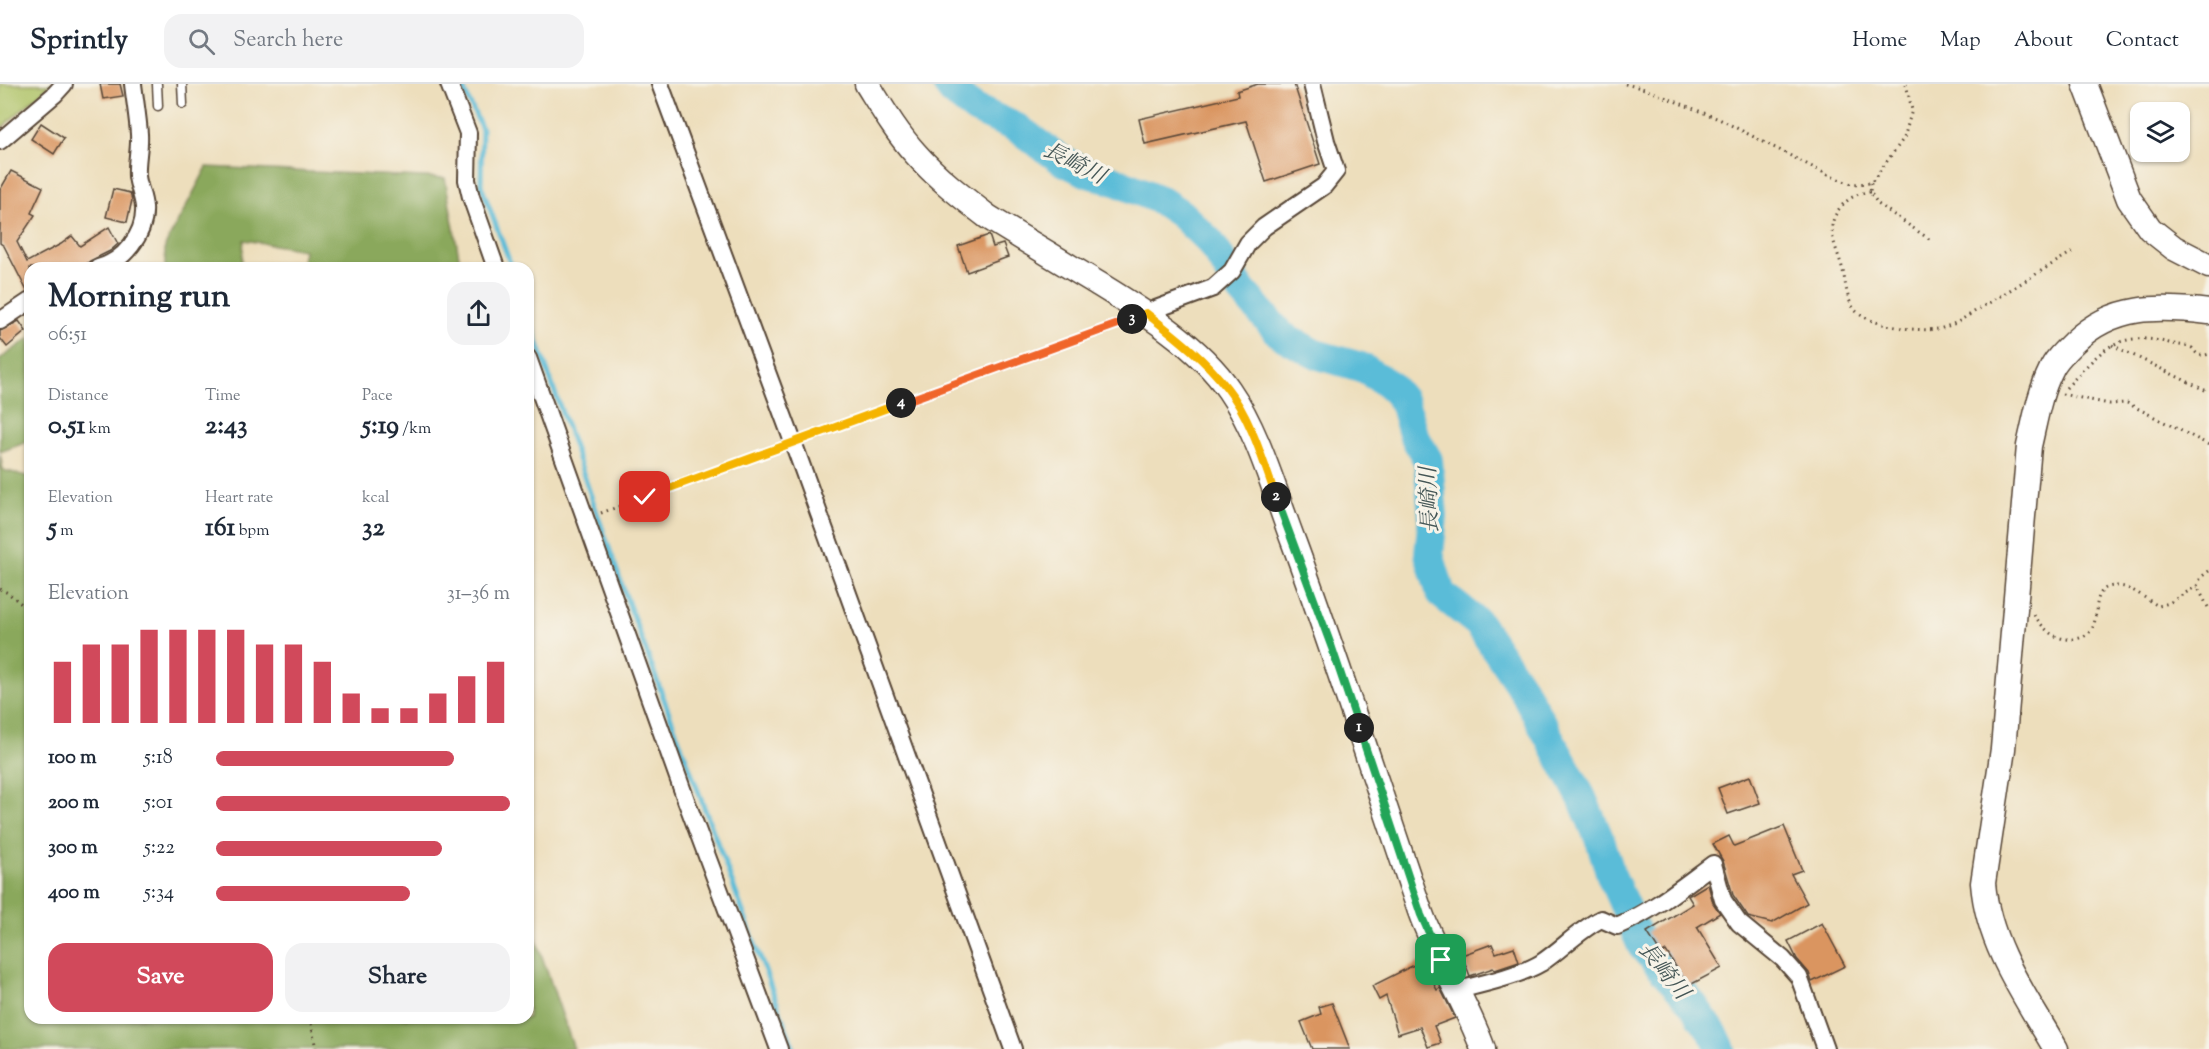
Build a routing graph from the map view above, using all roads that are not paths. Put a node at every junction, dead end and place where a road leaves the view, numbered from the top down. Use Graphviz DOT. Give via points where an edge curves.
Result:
graph roads {
  1 [pos="64,84"];
  2 [pos="133,84"];
  3 [pos="157,84"];
  4 [pos="182,84"];
  5 [pos="449,84"];
  6 [pos="660,84"];
  7 [pos="867,84"];
  8 [pos="1312,84"];
  9 [pos="2085,84"];
  10 [pos="183,104"];
  11 [pos="158,105"];
  12 [pos="0,141"];
  13 [pos="114,262"];
  14 [pos="494,262"];
  15 [pos="2209,266"];
  16 [pos="24,305"];
  17 [pos="2209,312"];
  18 [pos="1146,313"];
  19 [pos="0,321"];
  20 [pos="534,375"];
  21 [pos="1458,990"];
  22 [pos="779,1049"];
  23 [pos="1013,1049"];
  24 [pos="1481,1049"];
  25 [pos="1825,1049"];
  26 [pos="2056,1049"];
  1 -- 12 [label="street"];
  2 -- 13 [label="street" via="139,136 137,177 144,221 130,247"];
  3 -- 11 [label="lane"];
  4 -- 10 [label="lane"];
  5 -- 14 [label="street" via="468,133 467,180"];
  6 -- 23 [label="street"];
  7 -- 18 [label="street" via="915,153 964,198 988,217"];
  8 -- 18 [label="street" via="1336,171 1324,186 1264,227 1241,253 1232,271 1214,288"];
  9 -- 15 [label="street" via="2129,199 2150,229"];
  16 -- 19 [label="street"];
  17 -- 26 [label="street" via="2171,308 2131,310 2103,320 2082,335 2051,369 2029,446 2003,749 1983,883 1991,928 2004,959"];
  18 -- 21 [label="street" via="1214,373 1248,424 1332,648 1421,915"];
  20 -- 22 [label="street"];
  21 -- 24 [label="street"];
  21 -- 25 [label="street" via="1540,964 1601,920 1617,926 1637,918 1713,864 1723,900 1739,923 1799,977"];
}
